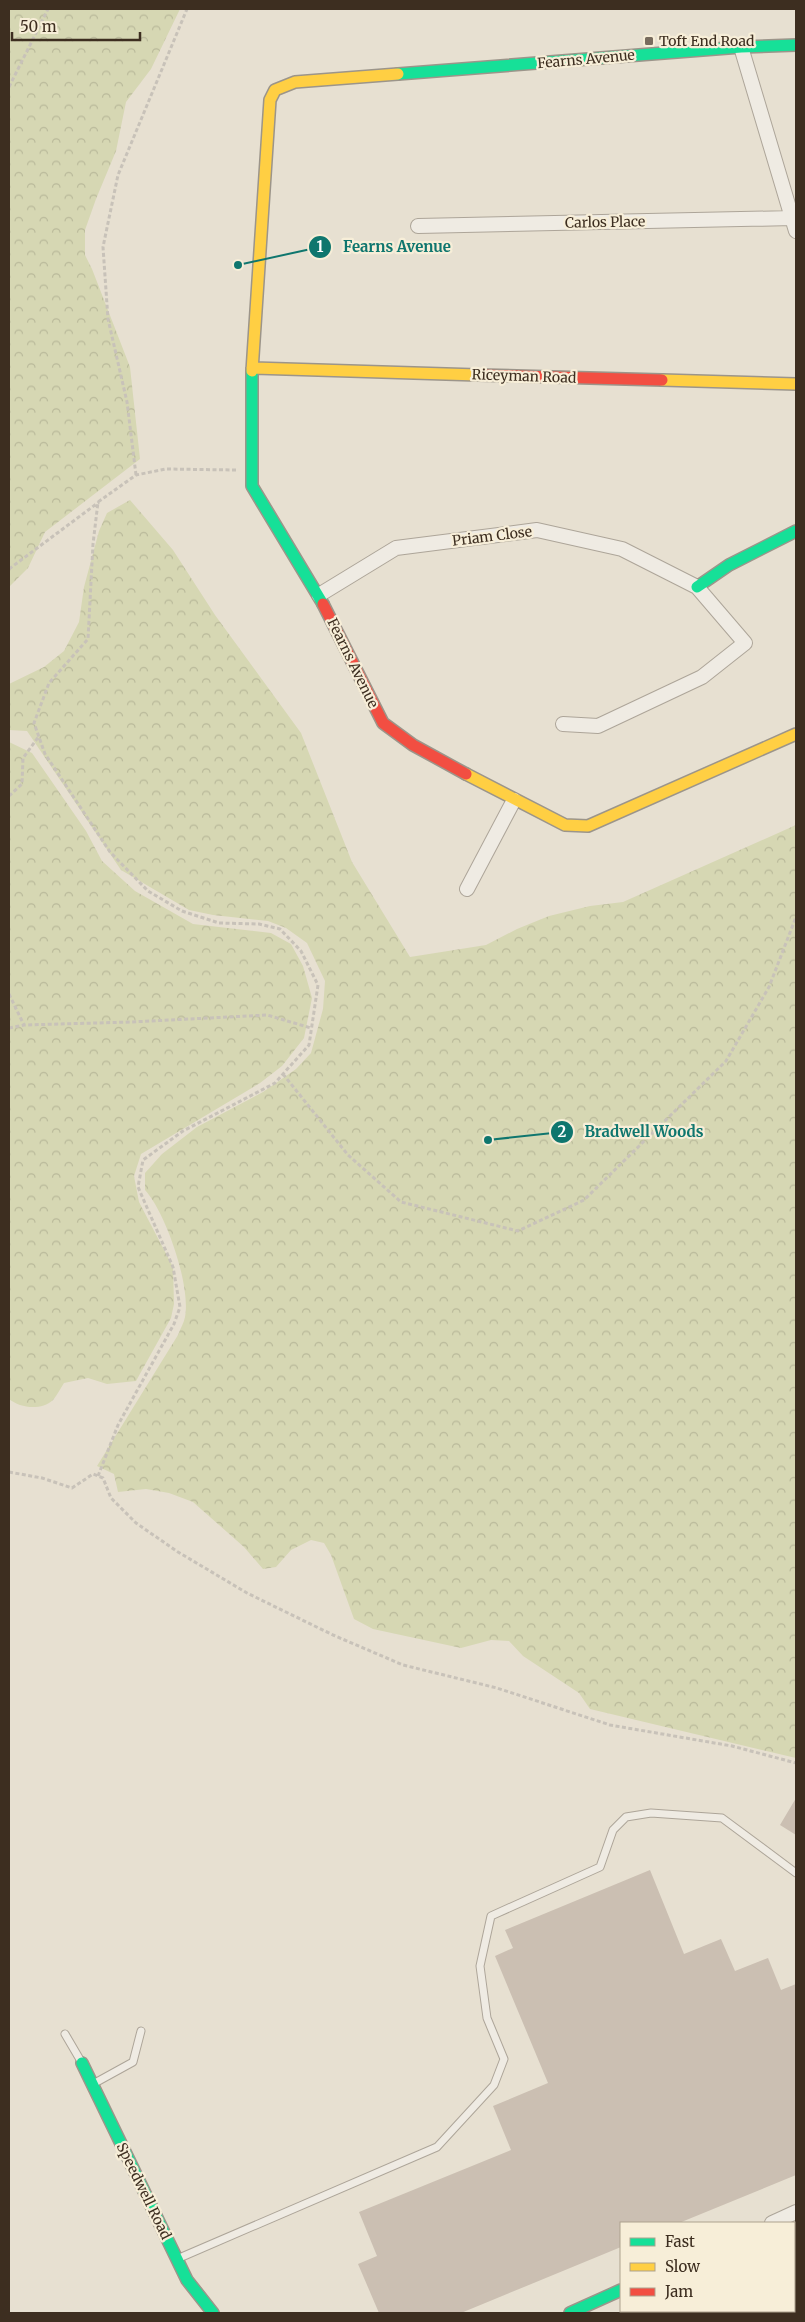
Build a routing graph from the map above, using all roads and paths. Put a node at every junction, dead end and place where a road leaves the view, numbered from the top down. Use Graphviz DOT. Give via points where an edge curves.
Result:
graph roads {
  1 [pos="48,9"];
  2 [pos="187,9"];
  3 [pos="796,45"];
  4 [pos="741,47"];
  5 [pos="9,87"];
  6 [pos="794,224"];
  7 [pos="418,226"];
  8 [pos="252,368"];
  9 [pos="796,384"];
  10 [pos="252,471"];
  11 [pos="136,474"];
  12 [pos="796,532"];
  13 [pos="9,569"];
  14 [pos="697,587"];
  15 [pos="319,595"];
  16 [pos="563,724"];
  17 [pos="796,734"];
  18 [pos="38,736"];
  19 [pos="9,796"];
  20 [pos="514,800"];
  21 [pos="467,889"];
  22 [pos="796,917"];
  23 [pos="9,994"];
  24 [pos="24,1025"];
  25 [pos="9,1028"];
  26 [pos="311,1028"];
  27 [pos="283,1074"];
  28 [pos="9,1472"];
  29 [pos="98,1476"];
  30 [pos="796,1763"];
  31 [pos="796,1872"];
  32 [pos="141,2031"];
  33 [pos="65,2034"];
  34 [pos="82,2063"];
  35 [pos="92,2084"];
  36 [pos="796,2212"];
  37 [pos="774,2222"];
  38 [pos="176,2259"];
  39 [pos="620,2290"];
  40 [pos="213,2313"];
  41 [pos="570,2313"];
  1 -- 5 [label="path"];
  2 -- 11 [label="path" via="118,175 104,247 108,319 126,402"];
  3 -- 4 [label="street, Fearns Avenue"];
  4 -- 6 [label="street"];
  4 -- 8 [label="street, Fearns Avenue" via="295,82 275,90 270,100"];
  6 -- 7 [label="street, Carlos Place"];
  8 -- 9 [label="street, Riceyman Road"];
  8 -- 10 [label="street, Fearns Avenue"];
  10 -- 11 [label="path" via="166,469"];
  10 -- 15 [label="street, Fearns Avenue" via="252,486"];
  11 -- 13 [label="path"];
  11 -- 18 [label="path" via="98,502 88,639 49,683 34,722"];
  12 -- 14 [label="street" via="729,565"];
  14 -- 15 [label="street, Priam Close" via="622,549 537,530 396,548"];
  14 -- 16 [label="street, Priam Close" via="745,643 702,678 598,726"];
  15 -- 20 [label="street, Fearns Avenue" via="383,723 413,745"];
  17 -- 20 [label="street, Fearns Avenue" via="588,826 566,824"];
  18 -- 19 [label="path" via="23,758 22,784"];
  18 -- 26 [label="path" via="45,754 110,852 148,891 182,911 219,923 259,924 280,929 300,951 318,985"];
  20 -- 21 [label="street"];
  22 -- 27 [label="path" via="768,987 726,1061 584,1200 518,1231 401,1202 348,1155"];
  23 -- 24 [label="path"];
  24 -- 25 [label="path"];
  24 -- 26 [label="path" via="267,1015"];
  26 -- 27 [label="path" via="309,1045"];
  27 -- 29 [label="path" via="275,1083 182,1131 143,1160 138,1186 173,1267 180,1307 174,1324 118,1425"];
  28 -- 29 [label="path" via="72,1488 93,1474"];
  29 -- 30 [label="path" via="103,1478 111,1498 136,1523 178,1552 246,1594 403,1665 497,1688 610,1725 732,1746"];
  31 -- 38 [label="lane" via="722,1818 650,1813 626,1817 613,1830 600,1867 490,1916 480,1966 488,2018 504,2059 494,2085 437,2147"];
  32 -- 35 [label="lane" via="133,2062"];
  33 -- 34 [label="lane"];
  34 -- 35 [label="street, Speedwell Road"];
  35 -- 38 [label="street, Speedwell Road"];
  36 -- 37 [label="street"];
  38 -- 40 [label="street, Speedwell Road" via="187,2280"];
  39 -- 41 [label="street"];
}
